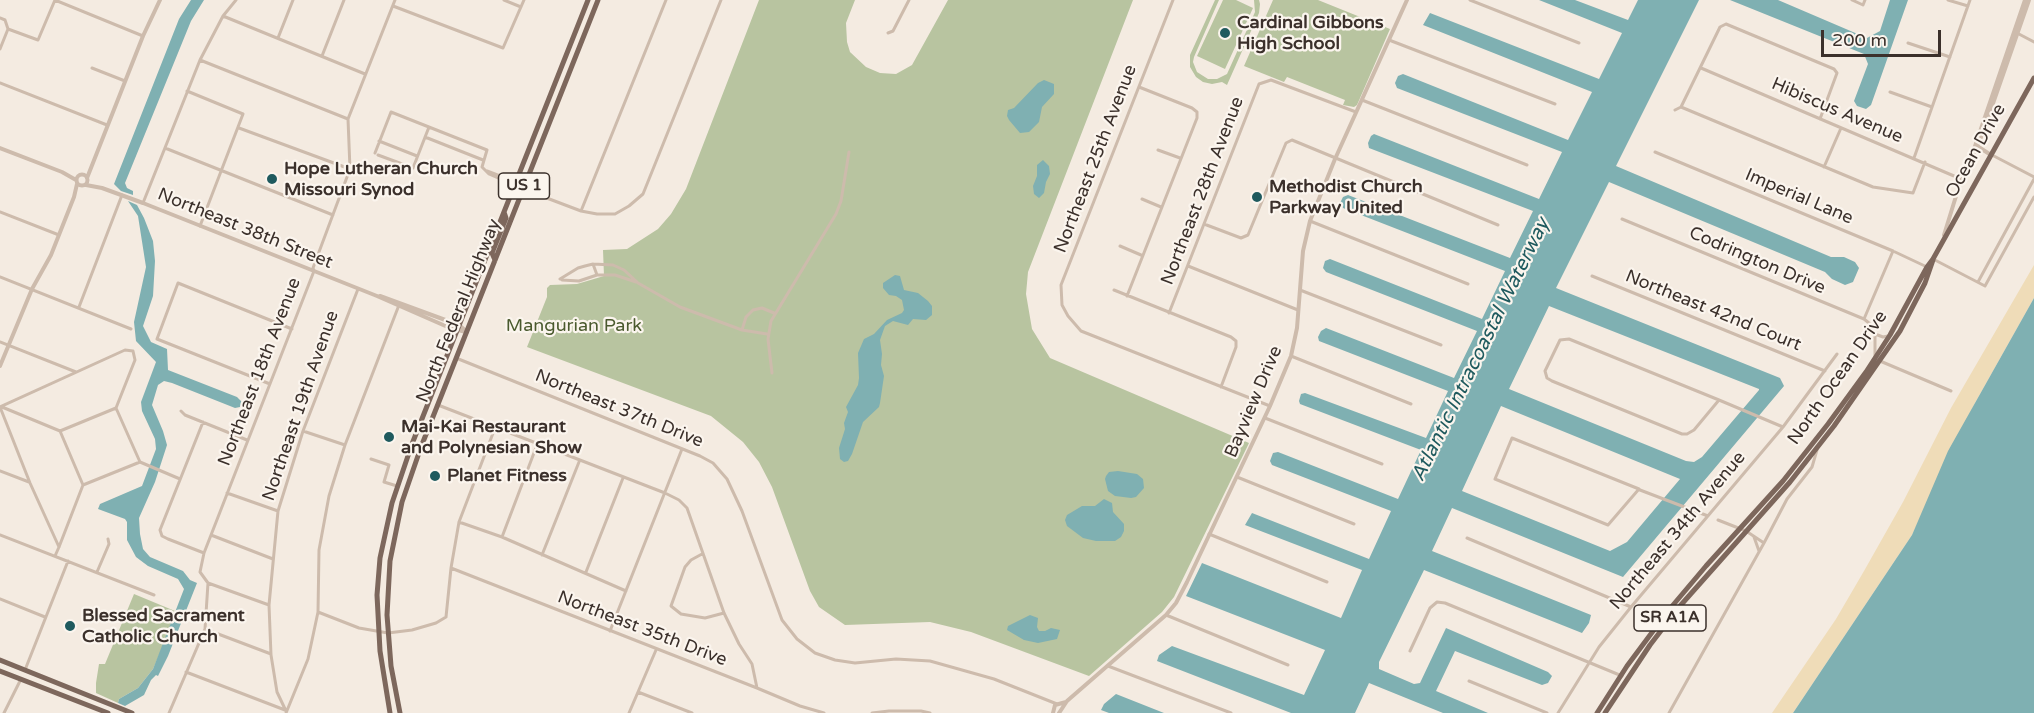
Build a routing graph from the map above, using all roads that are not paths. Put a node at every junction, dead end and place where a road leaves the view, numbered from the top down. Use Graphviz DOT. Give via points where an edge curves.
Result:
graph roads {
  1 [pos="55,0"];
  2 [pos="160,0"];
  3 [pos="236,0"];
  4 [pos="293,0"];
  5 [pos="344,0"];
  6 [pos="395,0"];
  7 [pos="504,0"];
  8 [pos="524,0"];
  9 [pos="588,0"];
  10 [pos="598,0"];
  11 [pos="666,0"];
  12 [pos="721,0"];
  13 [pos="909,0"];
  14 [pos="1173,0"];
  15 [pos="1407,0"];
  16 [pos="1470,0"];
  17 [pos="1852,0"];
  18 [pos="1948,0"];
  19 [pos="1970,0"];
  20 [pos="2027,0"];
  21 [pos="1864,2"];
  22 [pos="393,6"];
  23 [pos="1968,6"];
  24 [pos="521,7"];
  25 [pos="585,7"];
  26 [pos="223,16"];
  27 [pos="0,18"];
  28 [pos="591,18"];
  29 [pos="8,29"];
  30 [pos="2016,32"];
  31 [pos="888,33"];
  32 [pos="143,36"];
  33 [pos="278,38"];
  34 [pos="1389,40"];
  35 [pos="2034,42"];
  36 [pos="1579,43"];
  37 [pos="1908,43"];
  38 [pos="0,49"];
  39 [pos="321,56"];
  40 [pos="1950,57"];
  41 [pos="200,60"];
  42 [pos="92,68"];
  43 [pos="1701,68"];
  44 [pos="365,74"];
  45 [pos="2034,78"];
  46 [pos="125,81"];
  47 [pos="0,83"];
  48 [pos="1139,87"];
  49 [pos="187,91"];
  50 [pos="1890,92"];
  51 [pos="1362,100"];
  52 [pos="1555,104"];
  53 [pos="1681,107"];
  54 [pos="1932,107"];
  55 [pos="1675,110"];
  56 [pos="543,112"];
  57 [pos="1356,112"];
  58 [pos="1820,118"];
  59 [pos="348,119"];
  60 [pos="107,125"];
  61 [pos="429,127"];
  62 [pos="239,128"];
  63 [pos="1841,128"];
  64 [pos="547,129"];
  65 [pos="1981,136"];
  66 [pos="425,137"];
  67 [pos="379,141"];
  68 [pos="1976,146"];
  69 [pos="0,148"];
  70 [pos="165,148"];
  71 [pos="1158,150"];
  72 [pos="1985,151"];
  73 [pos="849,152"];
  74 [pos="1655,152"];
  75 [pos="1992,155"];
  76 [pos="417,156"];
  77 [pos="1180,158"];
  78 [pos="1914,158"];
  79 [pos="1335,159"];
  80 [pos="483,160"];
  81 [pos="1924,162"];
  82 [pos="1527,165"];
  83 [pos="1824,168"];
  84 [pos="223,170"];
  85 [pos="350,170"];
  86 [pos="520,172"];
  87 [pos="2034,178"];
  88 [pos="82,180"];
  89 [pos="1961,180"];
  90 [pos="515,183"];
  91 [pos="523,189"];
  92 [pos="122,195"];
  93 [pos="2034,196"];
  94 [pos="1142,199"];
  95 [pos="143,203"];
  96 [pos="1161,207"];
  97 [pos="581,211"];
  98 [pos="0,212"];
  99 [pos="504,212"];
  100 [pos="333,215"];
  101 [pos="1622,219"];
  102 [pos="1310,221"];
  103 [pos="1204,224"];
  104 [pos="1498,225"];
  105 [pos="200,226"];
  106 [pos="59,234"];
  107 [pos="1943,239"];
  108 [pos="1120,246"];
  109 [pos="1893,250"];
  110 [pos="1142,255"];
  111 [pos="1934,259"];
  112 [pos="495,260"];
  113 [pos="593,264"];
  114 [pos="1188,266"];
  115 [pos="1929,268"];
  116 [pos="314,271"];
  117 [pos="597,275"];
  118 [pos="1592,276"];
  119 [pos="0,277"];
  120 [pos="1978,282"];
  121 [pos="638,283"];
  122 [pos="1468,284"];
  123 [pos="358,288"];
  124 [pos="32,289"];
  125 [pos="1114,290"];
  126 [pos="1300,290"];
  127 [pos="1126,296"];
  128 [pos="398,304"];
  129 [pos="79,308"];
  130 [pos="1298,310"];
  131 [pos="774,313"];
  132 [pos="1169,313"];
  133 [pos="1864,319"];
  134 [pos="131,328"];
  135 [pos="458,328"];
  136 [pos="291,329"];
  137 [pos="742,330"];
  138 [pos="467,332"];
  139 [pos="767,334"];
  140 [pos="1875,334"];
  141 [pos="1890,335"];
  142 [pos="0,342"];
  143 [pos="9,345"];
  144 [pos="1441,345"];
  145 [pos="1838,354"];
  146 [pos="1291,356"];
  147 [pos="1874,357"];
  148 [pos="456,358"];
  149 [pos="1880,362"];
  150 [pos="0,366"];
  151 [pos="1825,371"];
  152 [pos="76,372"];
  153 [pos="772,373"];
  154 [pos="270,384"];
  155 [pos="1221,387"];
  156 [pos="1952,391"];
  157 [pos="433,392"];
  158 [pos="1719,400"];
  159 [pos="1411,404"];
  160 [pos="438,405"];
  161 [pos="428,406"];
  162 [pos="1270,406"];
  163 [pos="0,407"];
  164 [pos="116,408"];
  165 [pos="180,411"];
  166 [pos="1264,418"];
  167 [pos="432,420"];
  168 [pos="203,422"];
  169 [pos="1784,427"];
  170 [pos="495,428"];
  171 [pos="303,430"];
  172 [pos="60,431"];
  173 [pos="248,440"];
  174 [pos="537,445"];
  175 [pos="345,446"];
  176 [pos="682,448"];
  177 [pos="1817,448"];
  178 [pos="371,459"];
  179 [pos="579,461"];
  180 [pos="140,462"];
  181 [pos="1382,465"];
  182 [pos="0,471"];
  183 [pos="1237,477"];
  184 [pos="623,478"];
  185 [pos="180,479"];
  186 [pos="30,483"];
  187 [pos="83,484"];
  188 [pos="397,486"];
  189 [pos="1639,489"];
  190 [pos="227,493"];
  191 [pos="665,494"];
  192 [pos="402,502"];
  193 [pos="278,511"];
  194 [pos="1708,516"];
  195 [pos="1718,520"];
  196 [pos="459,522"];
  197 [pos="1354,524"];
  198 [pos="1743,530"];
  199 [pos="1209,534"];
  200 [pos="0,535"];
  201 [pos="211,535"];
  202 [pos="502,537"];
  203 [pos="1754,537"];
  204 [pos="1467,538"];
  205 [pos="108,539"];
  206 [pos="1764,543"];
  207 [pos="59,547"];
  208 [pos="1759,552"];
  209 [pos="204,553"];
  210 [pos="702,554"];
  211 [pos="542,555"];
  212 [pos="55,556"];
  213 [pos="273,559"];
  214 [pos="68,561"];
  215 [pos="451,568"];
  216 [pos="97,572"];
  217 [pos="586,572"];
  218 [pos="1327,582"];
  219 [pos="208,583"];
  220 [pos="626,591"];
  221 [pos="154,595"];
  222 [pos="0,599"];
  223 [pos="269,605"];
  224 [pos="1631,607"];
  225 [pos="318,612"];
  226 [pos="724,613"];
  227 [pos="1166,615"];
  228 [pos="45,617"];
  229 [pos="205,629"];
  230 [pos="610,631"];
  231 [pos="378,633"];
  232 [pos="388,633"];
  233 [pos="656,650"];
  234 [pos="1410,651"];
  235 [pos="271,655"];
  236 [pos="0,660"];
  237 [pos="1590,662"];
  238 [pos="1288,665"];
  239 [pos="1108,666"];
  240 [pos="25,670"];
  241 [pos="0,671"];
  242 [pos="186,672"];
  243 [pos="33,674"];
  244 [pos="12,675"];
  245 [pos="1624,677"];
  246 [pos="21,679"];
  247 [pos="1469,681"];
  248 [pos="757,688"];
  249 [pos="638,692"];
  250 [pos="800,706"];
  251 [pos="1057,710"];
  252 [pos="286,712"];
  253 [pos="4,713"];
  254 [pos="108,713"];
  255 [pos="131,713"];
  256 [pos="169,713"];
  257 [pos="390,713"];
  258 [pos="400,713"];
  259 [pos="630,713"];
  260 [pos="692,713"];
  261 [pos="798,713"];
  262 [pos="824,713"];
  263 [pos="872,713"];
  264 [pos="930,713"];
  265 [pos="1232,713"];
  266 [pos="1547,713"];
  267 [pos="1558,713"];
  268 [pos="1597,713"];
  269 [pos="1605,713"];
  270 [pos="1669,713"];
  1 -- 29 [label="street" via="38,40"];
  1 -- 32 [label="street"];
  2 -- 32 [label="street"];
  3 -- 26 [label="street"];
  4 -- 33 [label="street"];
  5 -- 39 [label="street"];
  6 -- 22 [label="street, Northeast 18th Avenue"];
  7 -- 24 [label="street"];
  8 -- 24 [label="street"];
  9 -- 25 [label="main road, North Federal Highway / US 1"];
  10 -- 28 [label="main road, North Federal Highway / US 1"];
  11 -- 97 [label="street"];
  12 -- 97 [label="street" via="644,194 615,214"];
  13 -- 31 [label="street" via="893,31"];
  14 -- 48 [label="street, Northeast 25th Avenue"];
  15 -- 34 [label="street, Bayview Drive"];
  16 -- 36 [label="street"];
  17 -- 21 [label="street"];
  18 -- 23 [label="street"];
  19 -- 23 [label="street"];
  20 -- 30 [label="street"];
  22 -- 24 [label="street" via="503,48"];
  22 -- 44 [label="street, Northeast 18th Avenue"];
  23 -- 40 [label="street"];
  25 -- 28 [label="main road"];
  25 -- 56 [label="main road, North Federal Highway / US 1"];
  26 -- 33 [label="street"];
  26 -- 41 [label="street"];
  27 -- 29 [label="street"];
  28 -- 64 [label="main road, North Federal Highway / US 1"];
  29 -- 38 [label="street"];
  30 -- 35 [label="street"];
  30 -- 65 [label="street"];
  30 -- 68 [label="street"];
  32 -- 46 [label="street"];
  33 -- 39 [label="street"];
  34 -- 51 [label="street, Bayview Drive"];
  34 -- 52 [label="street"];
  37 -- 40 [label="street"];
  39 -- 44 [label="street"];
  40 -- 54 [label="street"];
  41 -- 49 [label="street"];
  41 -- 59 [label="street"];
  42 -- 46 [label="street"];
  43 -- 53 [label="street"];
  43 -- 58 [label="street, Hibiscus Avenue"];
  43 -- 58 [label="street" via="1720,27 1726,24 1834,69 1837,73"];
  44 -- 59 [label="street, Northeast 18th Avenue"];
  45 -- 75 [label="main road, Ocean Drive / SR A1A"];
  46 -- 60 [label="street"];
  47 -- 60 [label="street"];
  48 -- 77 [label="street" via="1197,112"];
  48 -- 155 [label="street, Northeast 25th Avenue" via="1061,285 1062,305 1081,331"];
  49 -- 62 [label="street" via="243,114"];
  49 -- 70 [label="street"];
  50 -- 54 [label="street"];
  51 -- 57 [label="street, Bayview Drive"];
  51 -- 82 [label="street"];
  53 -- 55 [label="street"];
  53 -- 83 [label="street"];
  54 -- 78 [label="street"];
  56 -- 64 [label="main road"];
  56 -- 86 [label="main road, North Federal Highway / US 1"];
  57 -- 79 [label="street, Bayview Drive"];
  57 -- 103 [label="street, Northeast 28th Avenue" via="1271,80 1259,84"];
  58 -- 63 [label="street, Hibiscus Avenue"];
  59 -- 85 [label="street, Northeast 18th Avenue"];
  60 -- 88 [label="street"];
  61 -- 66 [label="street"];
  61 -- 67 [label="street" via="391,112"];
  61 -- 80 [label="street" via="488,150"];
  62 -- 84 [label="street"];
  62 -- 85 [label="street"];
  63 -- 78 [label="street, Hibiscus Avenue"];
  63 -- 83 [label="street"];
  64 -- 91 [label="main road, North Federal Highway / US 1"];
  65 -- 68 [label="street"];
  65 -- 72 [label="street"];
  66 -- 76 [label="street"];
  66 -- 80 [label="street"];
  67 -- 76 [label="street"];
  67 -- 76 [label="street" via="376,154 411,168"];
  68 -- 72 [label="street"];
  68 -- 89 [label="street"];
  69 -- 88 [label="street, Northeast 38th Street"];
  70 -- 84 [label="street"];
  70 -- 95 [label="street"];
  71 -- 77 [label="street"];
  72 -- 75 [label="street"];
  73 -- 131 [label="street" via="836,214"];
  74 -- 109 [label="street, Imperial Lane"];
  75 -- 87 [label="street"];
  75 -- 107 [label="main road, Ocean Drive / SR A1A"];
  77 -- 96 [label="street"];
  78 -- 81 [label="street, Hibiscus Avenue"];
  79 -- 102 [label="street, Bayview Drive"];
  79 -- 103 [label="street" via="1292,140 1286,143 1246,237"];
  79 -- 104 [label="street"];
  80 -- 90 [label="street" via="484,171"];
  81 -- 83 [label="street" via="1913,193 1873,187"];
  81 -- 89 [label="street, Hibiscus Avenue"];
  84 -- 100 [label="street"];
  84 -- 105 [label="street"];
  85 -- 100 [label="street, Northeast 18th Avenue"];
  86 -- 90 [label="main road, North Federal Highway / US 1"];
  86 -- 91 [label="main road"];
  87 -- 120 [label="street"];
  88 -- 92 [label="street, Northeast 38th Street"];
  88 -- 106 [label="street"];
  89 -- 107 [label="street"];
  90 -- 99 [label="main road, North Federal Highway / US 1"];
  91 -- 97 [label="street"];
  91 -- 112 [label="main road, North Federal Highway / US 1"];
  92 -- 95 [label="street, Northeast 38th Street"];
  92 -- 129 [label="street"];
  93 -- 120 [label="street" via="1985,286"];
  94 -- 96 [label="street"];
  95 -- 105 [label="street, Northeast 38th Street"];
  96 -- 110 [label="street"];
  98 -- 106 [label="street"];
  99 -- 112 [label="main road" via="506,218 492,253"];
  99 -- 135 [label="main road, North Federal Highway / US 1"];
  100 -- 116 [label="street, Northeast 18th Avenue"];
  101 -- 133 [label="street, Codrington Drive"];
  102 -- 122 [label="street"];
  102 -- 126 [label="street, Bayview Drive"];
  103 -- 114 [label="street, Northeast 28th Avenue"];
  105 -- 116 [label="street, Northeast 38th Street"];
  106 -- 124 [label="street"];
  107 -- 111 [label="main road, North Ocean Drive / SR A1A"];
  108 -- 110 [label="street"];
  109 -- 115 [label="street, Imperial Lane"];
  109 -- 133 [label="street"];
  110 -- 127 [label="street"];
  111 -- 115 [label="main road, North Ocean Drive / SR A1A"];
  111 -- 120 [label="street"];
  112 -- 138 [label="main road, North Federal Highway / US 1"];
  113 -- 117 [label="street"];
  113 -- 117 [label="street" via="560,279 579,281"];
  113 -- 121 [label="street" via="613,265"];
  114 -- 130 [label="street"];
  114 -- 132 [label="street, Northeast 28th Avenue"];
  115 -- 141 [label="main road, North Ocean Drive / SR A1A"];
  115 -- 149 [label="main road, North Ocean Drive / SR A1A" via="1900,331"];
  116 -- 123 [label="street, Northeast 38th Street"];
  116 -- 136 [label="street, Northeast 18th Avenue"];
  117 -- 121 [label="street" via="615,274"];
  118 -- 151 [label="street, Northeast 42nd Court"];
  119 -- 124 [label="street"];
  121 -- 137 [label="street" via="680,307"];
  123 -- 128 [label="street, Northeast 38th Street"];
  123 -- 171 [label="street, Northeast 19th Avenue"];
  124 -- 129 [label="street"];
  124 -- 143 [label="street"];
  125 -- 127 [label="street"];
  126 -- 130 [label="street, Bayview Drive"];
  126 -- 144 [label="street"];
  127 -- 132 [label="street"];
  128 -- 135 [label="street, Northeast 38th Street"];
  128 -- 175 [label="street"];
  129 -- 134 [label="street"];
  130 -- 146 [label="street, Bayview Drive"];
  131 -- 137 [label="street" via="762,308 753,310"];
  131 -- 139 [label="street"];
  132 -- 155 [label="street" via="1236,341"];
  133 -- 140 [label="street"];
  135 -- 138 [label="street, Northeast 38th Street"];
  135 -- 157 [label="main road, North Federal Highway / US 1"];
  136 -- 154 [label="street, Northeast 18th Avenue"];
  136 -- 154 [label="street" via="178,283 157,339"];
  137 -- 139 [label="street"];
  138 -- 148 [label="main road, North Federal Highway / US 1"];
  139 -- 153 [label="street"];
  140 -- 141 [label="street"];
  140 -- 147 [label="street"];
  141 -- 147 [label="main road, North Ocean Drive / SR A1A"];
  142 -- 143 [label="street"];
  143 -- 150 [label="street"];
  143 -- 152 [label="street"];
  145 -- 151 [label="street, Northeast 34th Avenue"];
  146 -- 159 [label="street"];
  146 -- 162 [label="street, Bayview Drive"];
  147 -- 149 [label="street"];
  147 -- 198 [label="main road, North Ocean Drive / SR A1A" via="1828,424"];
  148 -- 160 [label="main road, North Federal Highway / US 1"];
  148 -- 176 [label="street, Northeast 37th Drive"];
  149 -- 156 [label="street"];
  149 -- 177 [label="main road, North Ocean Drive / SR A1A"];
  151 -- 169 [label="street, Northeast 34th Avenue"];
  152 -- 163 [label="street"];
  152 -- 164 [label="street" via="125,350 133,351 135,360"];
  154 -- 173 [label="street, Northeast 18th Avenue"];
  155 -- 162 [label="street"];
  157 -- 160 [label="main road"];
  157 -- 161 [label="main road, North Federal Highway / US 1"];
  158 -- 158 [label="street" via="1569,339 1560,340 1545,371 1552,381 1682,434 1690,433"];
  158 -- 169 [label="street"];
  160 -- 167 [label="main road, North Federal Highway / US 1"];
  160 -- 170 [label="street"];
  161 -- 167 [label="main road"];
  161 -- 188 [label="main road, North Federal Highway / US 1"];
  162 -- 166 [label="street, Bayview Drive"];
  163 -- 172 [label="street"];
  163 -- 186 [label="street"];
  164 -- 172 [label="street"];
  164 -- 180 [label="street"];
  165 -- 168 [label="street"];
  166 -- 181 [label="street"];
  166 -- 183 [label="street, Bayview Drive"];
  167 -- 192 [label="main road, North Federal Highway / US 1"];
  168 -- 173 [label="street"];
  168 -- 185 [label="street"];
  169 -- 194 [label="street, Northeast 34th Avenue"];
  170 -- 174 [label="street"];
  170 -- 196 [label="street"];
  171 -- 175 [label="street"];
  171 -- 193 [label="street, Northeast 19th Avenue"];
  172 -- 187 [label="street"];
  173 -- 190 [label="street, Northeast 18th Avenue"];
  174 -- 179 [label="street"];
  174 -- 202 [label="street"];
  175 -- 225 [label="street" via="323,528"];
  176 -- 191 [label="street"];
  176 -- 251 [label="street, Northeast 37th Drive" via="713,463 727,479 781,617 797,639 815,652 855,663 930,661 994,679 1045,699"];
  177 -- 198 [label="main road, North Ocean Drive / SR A1A"];
  177 -- 206 [label="street" via="1812,467 1787,499"];
  178 -- 188 [label="street" via="389,465 384,482"];
  179 -- 184 [label="street"];
  179 -- 211 [label="street"];
  180 -- 185 [label="street"];
  180 -- 187 [label="street"];
  182 -- 186 [label="street"];
  183 -- 197 [label="street"];
  183 -- 199 [label="street, Bayview Drive"];
  184 -- 191 [label="street"];
  184 -- 217 [label="street"];
  185 -- 209 [label="street" via="160,530 162,536"];
  186 -- 207 [label="street"];
  187 -- 207 [label="street"];
  188 -- 192 [label="main road"];
  188 -- 231 [label="main road, North Federal Highway / US 1" via="380,565"];
  189 -- 189 [label="street" via="1512,438 1495,478 1608,525"];
  189 -- 194 [label="street"];
  190 -- 193 [label="street"];
  190 -- 201 [label="street, Northeast 18th Avenue"];
  191 -- 210 [label="street" via="687,508"];
  191 -- 220 [label="street"];
  192 -- 232 [label="main road, North Federal Highway / US 1" via="390,561"];
  193 -- 213 [label="street, Northeast 19th Avenue"];
  194 -- 224 [label="street, Northeast 34th Avenue"];
  195 -- 198 [label="street"];
  196 -- 202 [label="street"];
  196 -- 215 [label="street"];
  198 -- 203 [label="street"];
  198 -- 245 [label="main road, SR A1A" via="1683,593"];
  199 -- 218 [label="street"];
  199 -- 227 [label="street, Bayview Drive" via="1176,603"];
  200 -- 212 [label="street"];
  201 -- 209 [label="street, Northeast 18th Avenue"];
  201 -- 213 [label="street"];
  202 -- 211 [label="street"];
  203 -- 206 [label="street"];
  203 -- 208 [label="street"];
  204 -- 224 [label="street"];
  205 -- 216 [label="street"];
  206 -- 208 [label="street"];
  207 -- 212 [label="street"];
  208 -- 270 [label="street"];
  209 -- 219 [label="street, Northeast 18th Avenue" via="200,572"];
  210 -- 226 [label="street"];
  210 -- 226 [label="street" via="685,567 671,606 681,614 705,618"];
  211 -- 217 [label="street"];
  212 -- 214 [label="street"];
  213 -- 223 [label="street, Northeast 19th Avenue"];
  214 -- 216 [label="street"];
  214 -- 228 [label="street"];
  215 -- 230 [label="street, Northeast 35th Drive"];
  215 -- 232 [label="street" via="447,614 443,620"];
  216 -- 221 [label="street"];
  217 -- 220 [label="street"];
  219 -- 223 [label="street"];
  219 -- 229 [label="street, Northeast 18th Avenue"];
  220 -- 230 [label="street"];
  222 -- 228 [label="street"];
  223 -- 235 [label="street, Northeast 19th Avenue"];
  224 -- 237 [label="street, Northeast 34th Avenue"];
  225 -- 231 [label="street"];
  225 -- 252 [label="street" via="308,659"];
  226 -- 248 [label="street" via="752,664"];
  227 -- 238 [label="street"];
  227 -- 239 [label="street, Bayview Drive"];
  228 -- 240 [label="street"];
  229 -- 235 [label="street"];
  229 -- 242 [label="street"];
  230 -- 233 [label="street, Northeast 35th Drive"];
  231 -- 232 [label="street"];
  231 -- 257 [label="main road, North Federal Highway / US 1"];
  232 -- 258 [label="main road, North Federal Highway / US 1"];
  233 -- 248 [label="street, Northeast 35th Drive"];
  233 -- 249 [label="street"];
  234 -- 237 [label="street" via="1430,608 1437,602"];
  235 -- 252 [label="street, Northeast 19th Avenue" via="277,692"];
  236 -- 240 [label="main road"];
  237 -- 245 [label="street"];
  237 -- 267 [label="street, Northeast 34th Avenue"];
  239 -- 251 [label="street, Bayview Drive"];
  239 -- 265 [label="street"];
  240 -- 243 [label="main road"];
  240 -- 244 [label="main road"];
  241 -- 244 [label="main road"];
  242 -- 252 [label="street"];
  242 -- 256 [label="street"];
  243 -- 246 [label="main road"];
  243 -- 255 [label="main road"];
  244 -- 246 [label="main road"];
  245 -- 268 [label="main road, SR A1A"];
  245 -- 269 [label="main road, SR A1A"];
  246 -- 253 [label="street"];
  246 -- 254 [label="main road"];
  247 -- 266 [label="street"];
  248 -- 250 [label="street, Northeast 35th Drive"];
  249 -- 259 [label="street"];
  249 -- 260 [label="street"];
  250 -- 261 [label="street"];
  250 -- 262 [label="street, Northeast 35th Drive"];
  263 -- 264 [label="street"];
}
